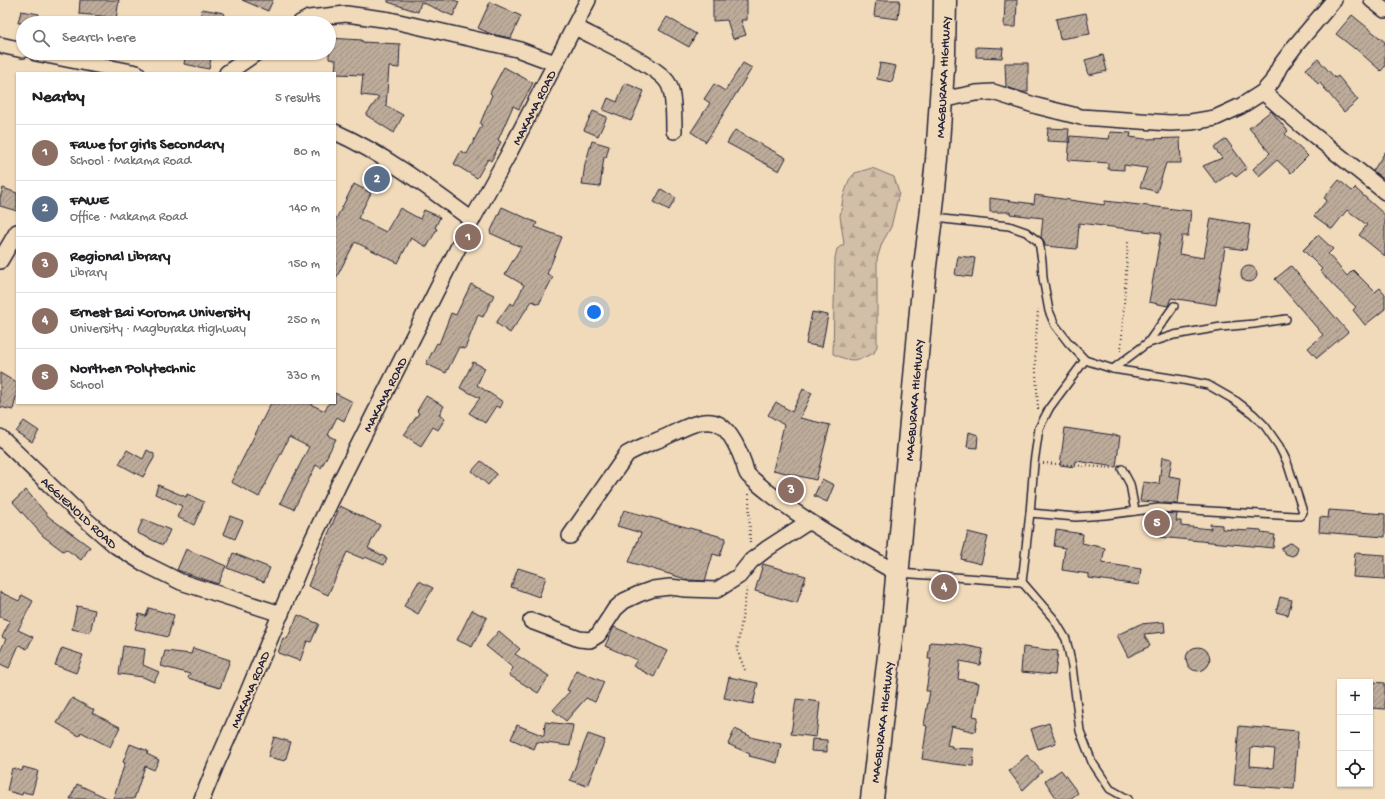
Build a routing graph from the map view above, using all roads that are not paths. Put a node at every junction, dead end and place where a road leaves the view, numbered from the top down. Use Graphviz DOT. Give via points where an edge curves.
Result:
graph roads {
  1 [pos="588,0"];
  2 [pos="945,0"];
  3 [pos="1334,0"];
  4 [pos="1372,0"];
  5 [pos="1385,10"];
  6 [pos="328,16"];
  7 [pos="575,27"];
  8 [pos="0,45"];
  9 [pos="16,48"];
  10 [pos="54,60"];
  11 [pos="246,60"];
  12 [pos="555,63"];
  13 [pos="73,67"];
  14 [pos="126,72"];
  15 [pos="228,72"];
  16 [pos="1263,92"];
  17 [pos="940,100"];
  18 [pos="674,131"];
  19 [pos="336,133"];
  20 [pos="1385,192"];
  21 [pos="931,218"];
  22 [pos="472,220"];
  23 [pos="16,234"];
  24 [pos="0,261"];
  25 [pos="1174,306"];
  26 [pos="1286,319"];
  27 [pos="1146,344"];
  28 [pos="1085,360"];
  29 [pos="1113,369"];
  30 [pos="0,437"];
  31 [pos="1122,469"];
  32 [pos="1135,511"];
  33 [pos="1030,513"];
  34 [pos="808,522"];
  35 [pos="570,536"];
  36 [pos="897,573"];
  37 [pos="1022,582"];
  38 [pos="281,614"];
  39 [pos="531,622"];
  40 [pos="202,799"];
  41 [pos="872,799"];
  42 [pos="1128,799"];
  1 -- 7 [label="street, MAKAMA ROAD"];
  2 -- 17 [label="main road, MAGBURAKA HIGHWAY"];
  3 -- 16 [label="street" via="1295,46"];
  4 -- 5 [label="street"];
  6 -- 12 [label="street" via="346,14 390,20 517,49"];
  7 -- 12 [label="street, MAKAMA ROAD"];
  7 -- 18 [label="street" via="640,61 668,83"];
  8 -- 9 [label="street"];
  10 -- 13 [label="street"];
  11 -- 15 [label="street"];
  12 -- 22 [label="street, MAKAMA ROAD"];
  13 -- 14 [label="street"];
  16 -- 17 [label="street" via="1215,118 1170,123 1081,117 993,92"];
  16 -- 20 [label="street" via="1295,121"];
  17 -- 21 [label="main road, MAGBURAKA HIGHWAY"];
  19 -- 22 [label="street" via="381,157"];
  21 -- 28 [label="lane" via="1009,226 1026,232 1039,242 1042,278 1049,311 1055,325"];
  21 -- 36 [label="main road, MAGBURAKA HIGHWAY"];
  22 -- 38 [label="street, MAKAMA ROAD" via="340,482 305,555"];
  23 -- 24 [label="street"];
  25 -- 27 [label="lane"];
  26 -- 27 [label="lane" via="1174,335"];
  27 -- 29 [label="lane"];
  28 -- 29 [label="lane"];
  28 -- 33 [label="lane" via="1050,407 1039,428"];
  29 -- 32 [label="lane" via="1208,385 1236,401 1265,426 1279,446 1288,462 1303,512 1302,515 1295,516 1159,508"];
  30 -- 38 [label="street, AGGIENOLD ROAD" via="84,519 116,546 181,582"];
  31 -- 32 [label="lane" via="1130,484"];
  32 -- 33 [label="lane" via="1076,517"];
  33 -- 37 [label="lane"];
  34 -- 35 [label="street" via="748,476 731,436 721,426 711,423 696,424 628,454"];
  34 -- 36 [label="street"];
  34 -- 39 [label="street" via="768,548 751,561 739,576 717,590 670,587 653,589 624,601 615,609 598,636 590,640"];
  36 -- 37 [label="lane"];
  36 -- 41 [label="main road, MAGBURAKA HIGHWAY"];
  37 -- 42 [label="lane" via="1054,619 1066,638 1080,731 1092,762 1110,789"];
  38 -- 40 [label="street, MAKAMA ROAD"];
}
